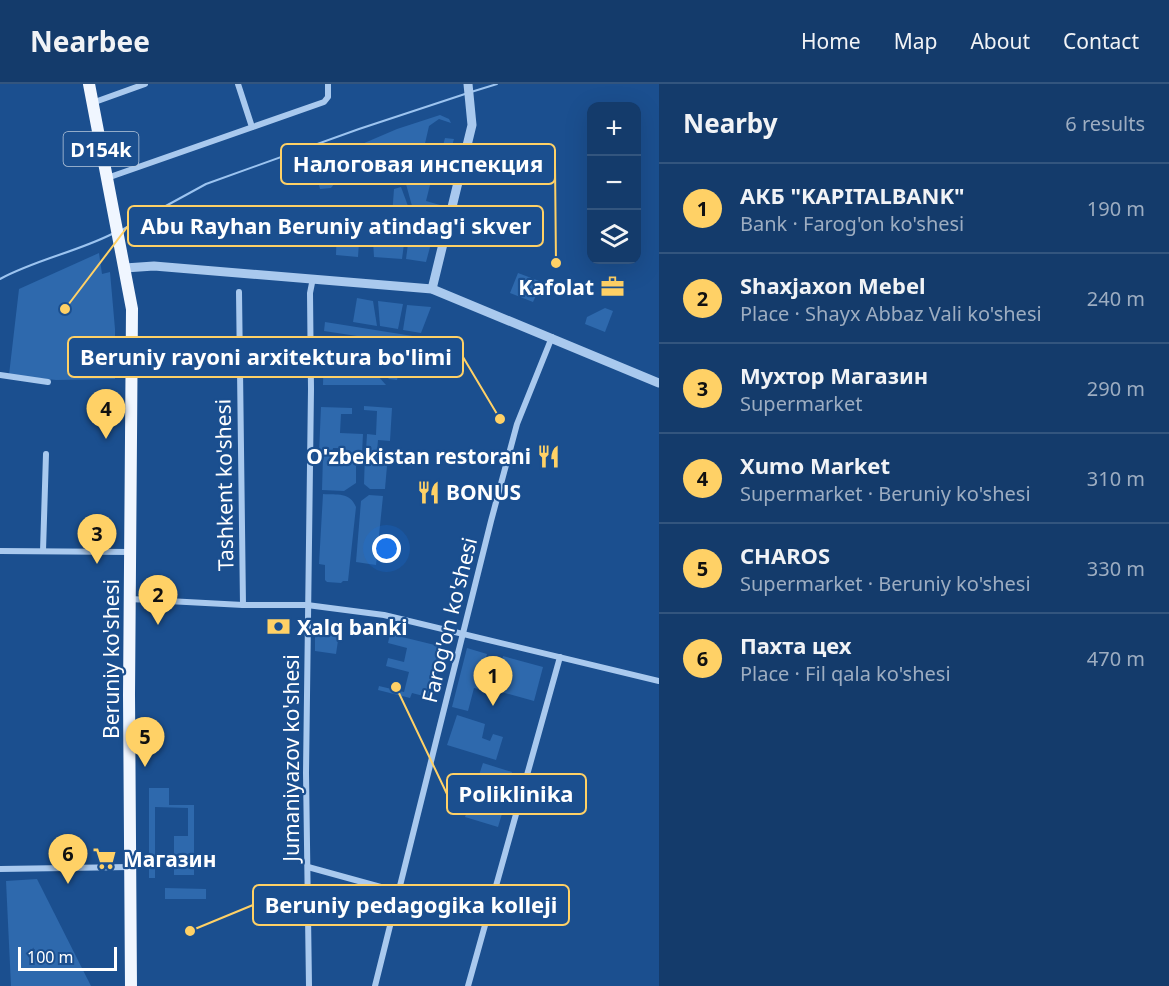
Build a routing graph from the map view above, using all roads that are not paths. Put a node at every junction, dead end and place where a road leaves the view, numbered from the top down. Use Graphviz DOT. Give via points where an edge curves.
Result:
graph roads {
  1 [pos="89,84"];
  2 [pos="145,84"];
  3 [pos="238,84"];
  4 [pos="328,84"];
  5 [pos="468,84"];
  6 [pos="92,103"];
  7 [pos="252,127"];
  8 [pos="106,178"];
  9 [pos="125,268"];
  10 [pos="313,278"];
  11 [pos="432,289"];
  12 [pos="239,292"];
  13 [pos="552,337"];
  14 [pos="0,375"];
  15 [pos="48,382"];
  16 [pos="659,383"];
  17 [pos="46,454"];
  18 [pos="0,551"];
  19 [pos="44,551"];
  20 [pos="131,552"];
  21 [pos="130,599"];
  22 [pos="307,604"];
  23 [pos="243,605"];
  24 [pos="463,633"];
  25 [pos="560,657"];
  26 [pos="659,681"];
  27 [pos="130,867"];
  28 [pos="308,867"];
  29 [pos="0,869"];
  30 [pos="398,891"];
  31 [pos="486,916"];
  32 [pos="131,986"];
  33 [pos="309,986"];
  34 [pos="375,986"];
  35 [pos="468,986"];
  1 -- 6 [label="main road, Beruniy ko'shesi / D154k"];
  2 -- 6 [label="street"];
  3 -- 7 [label="street"];
  4 -- 7 [label="street" via="324,102"];
  5 -- 11 [label="street" via="472,124"];
  6 -- 8 [label="main road, Beruniy ko'shesi / D154k"];
  7 -- 8 [label="street"];
  8 -- 9 [label="main road, Beruniy ko'shesi / D154k"];
  9 -- 10 [label="street" via="154,266"];
  9 -- 20 [label="main road, Beruniy ko'shesi / D154k" via="132,309"];
  10 -- 11 [label="street"];
  10 -- 22 [label="street, Jumaniyazov ko'shesi"];
  11 -- 13 [label="street"];
  12 -- 23 [label="street, Tashkent ko'shesi"];
  13 -- 16 [label="street"];
  13 -- 24 [label="street, Farog'on ko'shesi" via="517,424"];
  14 -- 15 [label="street"];
  17 -- 19 [label="street"];
  18 -- 19 [label="street"];
  19 -- 20 [label="street"];
  20 -- 21 [label="main road, Beruniy ko'shesi / D154k"];
  21 -- 23 [label="street"];
  21 -- 27 [label="main road, Beruniy ko'shesi / D154k"];
  22 -- 23 [label="street"];
  22 -- 24 [label="street" via="384,615"];
  22 -- 28 [label="street, Jumaniyazov ko'shesi"];
  24 -- 25 [label="street"];
  24 -- 30 [label="street, Farog'on ko'shesi"];
  25 -- 26 [label="street"];
  25 -- 31 [label="street"];
  27 -- 29 [label="street"];
  27 -- 32 [label="main road, Beruniy ko'shesi / D154k"];
  28 -- 30 [label="street"];
  28 -- 33 [label="street, Jumaniyazov ko'shesi"];
  30 -- 31 [label="street"];
  30 -- 34 [label="street, Farog'on ko'shesi"];
  31 -- 35 [label="street"];
}
